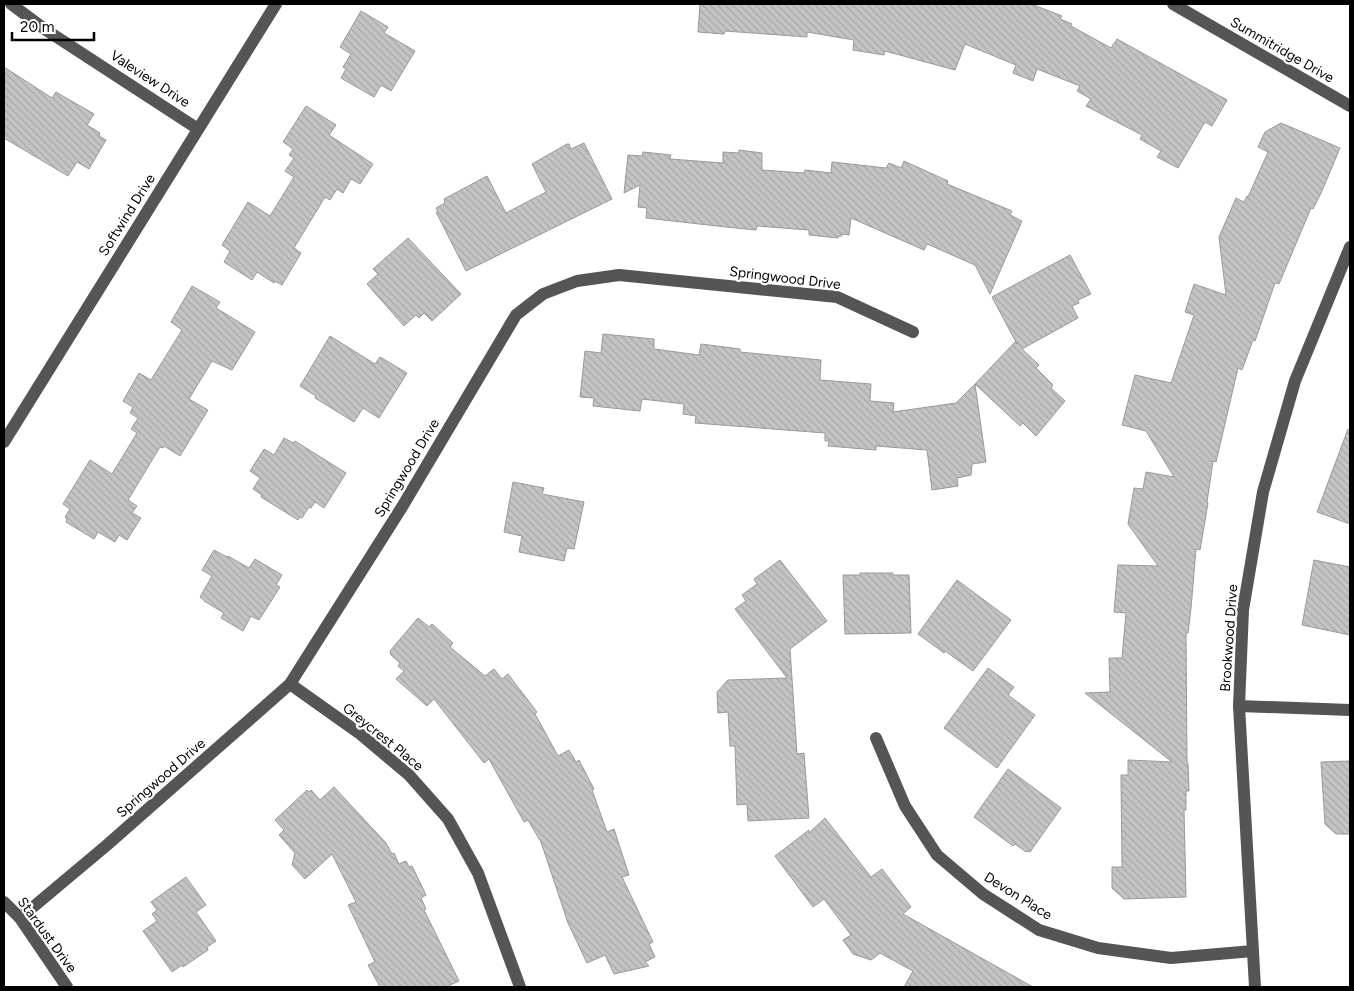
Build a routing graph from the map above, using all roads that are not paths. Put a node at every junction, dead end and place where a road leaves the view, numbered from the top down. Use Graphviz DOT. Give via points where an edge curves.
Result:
graph roads {
  1 [pos="11,4"];
  2 [pos="276,4"];
  3 [pos="1173,4"];
  4 [pos="1350,106"];
  5 [pos="198,129"];
  6 [pos="1350,247"];
  7 [pos="913,332"];
  8 [pos="4,442"];
  9 [pos="290,684"];
  10 [pos="1239,706"];
  11 [pos="1350,710"];
  12 [pos="876,738"];
  13 [pos="4,902"];
  14 [pos="20,918"];
  15 [pos="1253,951"];
  16 [pos="66,987"];
  17 [pos="520,987"];
  18 [pos="1256,987"];
  1 -- 5 [label="street, Valeview Drive"];
  2 -- 5 [label="street, Softwind Drive"];
  3 -- 4 [label="street, Summitridge Drive"];
  5 -- 8 [label="street, Softwind Drive"];
  6 -- 10 [label="street, Brookwood Drive" via="1295,381 1263,492 1243,610"];
  7 -- 9 [label="street, Springwood Drive" via="837,297 618,275 577,281 543,294 516,315 402,506"];
  9 -- 14 [label="street, Springwood Drive"];
  9 -- 17 [label="street, Greycrest Place" via="359,733 409,775 448,819 478,873"];
  10 -- 11 [label="street"];
  10 -- 15 [label="street, Brookwood Drive"];
  12 -- 15 [label="street, Devon Place" via="905,806 937,855 983,894 1039,930 1098,948 1171,958"];
  13 -- 14 [label="street, Stardust Drive"];
  14 -- 16 [label="street, Stardust Drive"];
  15 -- 18 [label="street, Brookwood Drive"];
}
